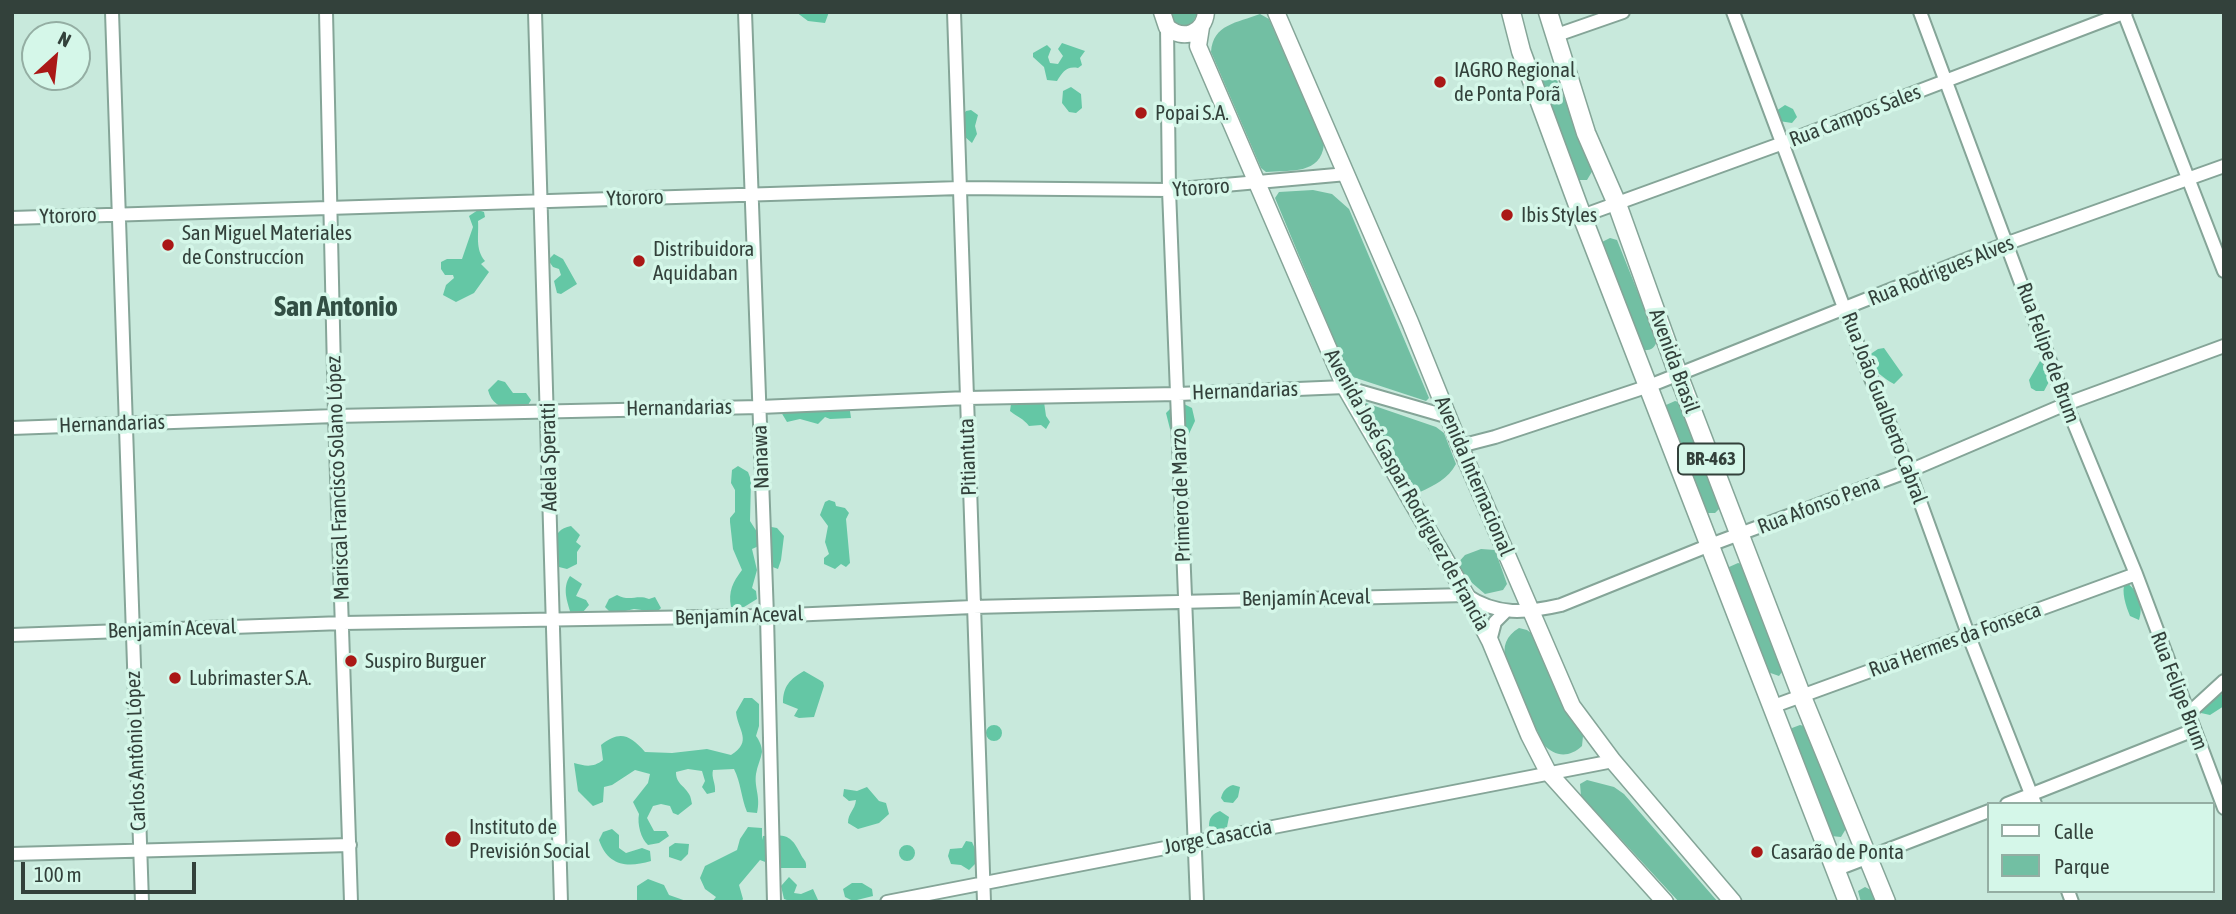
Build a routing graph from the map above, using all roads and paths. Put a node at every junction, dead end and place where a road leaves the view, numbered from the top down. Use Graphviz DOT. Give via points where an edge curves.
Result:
graph roads {
  1 [pos="112,12"];
  2 [pos="326,12"];
  3 [pos="535,12"];
  4 [pos="745,12"];
  5 [pos="954,12"];
  6 [pos="1276,12"];
  7 [pos="1511,12"];
  8 [pos="1548,12"];
  9 [pos="1623,12"];
  10 [pos="1733,12"];
  11 [pos="1920,12"];
  12 [pos="2125,13"];
  13 [pos="1207,18"];
  14 [pos="1173,27"];
  15 [pos="1554,36"];
  16 [pos="1198,46"];
  17 [pos="1947,81"];
  18 [pos="1783,143"];
  19 [pos="2224,166"];
  20 [pos="1347,174"];
  21 [pos="2188,178"];
  22 [pos="1257,184"];
  23 [pos="960,188"];
  24 [pos="1169,190"];
  25 [pos="751,194"];
  26 [pos="541,201"];
  27 [pos="1617,204"];
  28 [pos="331,207"];
  29 [pos="118,214"];
  30 [pos="1582,216"];
  31 [pos="12,218"];
  32 [pos="2008,243"];
  33 [pos="2224,271"];
  34 [pos="1845,309"];
  35 [pos="2224,346"];
  36 [pos="1678,374"];
  37 [pos="1650,386"];
  38 [pos="1345,387"];
  39 [pos="1178,394"];
  40 [pos="967,398"];
  41 [pos="2066,404"];
  42 [pos="760,407"];
  43 [pos="548,410"];
  44 [pos="335,416"];
  45 [pos="1448,417"];
  46 [pos="125,423"];
  47 [pos="12,428"];
  48 [pos="1460,446"];
  49 [pos="1909,471"];
  50 [pos="1740,534"];
  51 [pos="1710,545"];
  52 [pos="2136,575"];
  53 [pos="1466,594"];
  54 [pos="1184,601"];
  55 [pos="973,607"];
  56 [pos="1530,610"];
  57 [pos="1506,611"];
  58 [pos="767,616"];
  59 [pos="553,621"];
  60 [pos="343,623"];
  61 [pos="131,629"];
  62 [pos="1968,634"];
  63 [pos="12,635"];
  64 [pos="1490,641"];
  65 [pos="2224,681"];
  66 [pos="1802,696"];
  67 [pos="1774,706"];
  68 [pos="2188,714"];
  69 [pos="2193,730"];
  70 [pos="1613,761"];
  71 [pos="1548,772"];
  72 [pos="2034,799"];
  73 [pos="2224,808"];
  74 [pos="1988,811"];
  75 [pos="1194,842"];
  76 [pos="350,845"];
  77 [pos="140,850"];
  78 [pos="12,854"];
  79 [pos="1869,857"];
  80 [pos="1835,870"];
  81 [pos="983,883"];
  82 [pos="142,902"];
  83 [pos="351,902"];
  84 [pos="561,902"];
  85 [pos="774,902"];
  86 [pos="887,902"];
  87 [pos="984,902"];
  88 [pos="1197,902"];
  89 [pos="1665,902"];
  90 [pos="1733,902"];
  91 [pos="1848,902"];
  92 [pos="1886,902"];
  1 -- 29 [label="street, Carlos Antônio López"];
  2 -- 28 [label="street, Mariscal Francisco Solano López"];
  3 -- 26 [label="street, Adela Speratti"];
  4 -- 25 [label="street, Nanawa"];
  5 -- 23 [label="street, Pitiantuta"];
  6 -- 20 [label="main road, Avenida Internacional"];
  7 -- 30 [label="main road, Avenida Brasil / BR-463"];
  8 -- 15 [label="main road, Avenida Brasil / BR-463"];
  9 -- 15 [label="street"];
  10 -- 18 [label="street, Rua João Gualberto Cabral"];
  11 -- 17 [label="street, Rua Felipe de Brum"];
  12 -- 17 [label="street, Rua Campos Sales"];
  12 -- 21 [label="street"];
  13 -- 14 [label="main road" via="1193,33"];
  13 -- 16 [label="main road"];
  14 -- 16 [label="main road"];
  14 -- 24 [label="street, Primero de Marzo" via="1167,47"];
  15 -- 27 [label="main road, Avenida Brasil / BR-463" via="1586,134"];
  16 -- 22 [label="main road, Avenida José Gaspar Rodríguez de Francia"];
  17 -- 18 [label="street, Rua Campos Sales"];
  17 -- 32 [label="street, Rua Felipe de Brum"];
  18 -- 27 [label="street, Rua Campos Sales"];
  18 -- 34 [label="street, Rua João Gualberto Cabral"];
  19 -- 21 [label="street, Rua Rodrigues Alves"];
  20 -- 22 [label="street, Ytororo"];
  20 -- 45 [label="main road, Avenida Internacional"];
  21 -- 32 [label="street, Rua Rodrigues Alves"];
  21 -- 33 [label="street"];
  22 -- 24 [label="street, Ytororo"];
  22 -- 38 [label="main road, Avenida José Gaspar Rodríguez de Francia"];
  23 -- 24 [label="street, Ytororo"];
  23 -- 25 [label="street, Ytororo"];
  23 -- 40 [label="street, Pitiantuta"];
  24 -- 39 [label="street, Primero de Marzo"];
  25 -- 26 [label="street, Ytororo"];
  25 -- 42 [label="street, Nanawa"];
  26 -- 28 [label="street, Ytororo"];
  26 -- 43 [label="street, Adela Speratti"];
  27 -- 30 [label="street, Rua Campos Sales"];
  27 -- 36 [label="main road, Avenida Brasil / BR-463"];
  28 -- 29 [label="street, Ytororo"];
  28 -- 44 [label="street, Mariscal Francisco Solano López"];
  29 -- 31 [label="street, Ytororo"];
  29 -- 46 [label="street, Carlos Antônio López"];
  30 -- 37 [label="main road, Avenida Brasil / BR-463"];
  32 -- 34 [label="street, Rua Rodrigues Alves"];
  32 -- 41 [label="street, Rua Felipe de Brum"];
  34 -- 36 [label="street, Rua Rodrigues Alves"];
  34 -- 49 [label="street, Rua João Gualberto Cabral"];
  35 -- 41 [label="street, Rua Afonso Pena"];
  36 -- 37 [label="street, Rua Rodrigues Alves"];
  36 -- 50 [label="main road, Avenida Brasil / BR-463"];
  37 -- 48 [label="street, Rua Rodrigues Alves"];
  37 -- 51 [label="main road, Avenida Brasil / BR-463"];
  38 -- 39 [label="street, Hernandarias"];
  38 -- 45 [label="street, Hernandarias"];
  38 -- 53 [label="main road, Avenida José Gaspar Rodríguez de Francia"];
  39 -- 40 [label="street, Hernandarias"];
  39 -- 54 [label="street, Primero de Marzo"];
  40 -- 42 [label="street, Hernandarias"];
  40 -- 55 [label="street, Pitiantuta"];
  41 -- 49 [label="street, Rua Afonso Pena"];
  41 -- 52 [label="street, Rua Felipe de Brum"];
  42 -- 43 [label="street, Hernandarias"];
  42 -- 58 [label="street, Nanawa"];
  43 -- 44 [label="street, Hernandarias"];
  43 -- 59 [label="street, Adela Speratti"];
  44 -- 46 [label="street, Hernandarias"];
  44 -- 60 [label="street, Mariscal Francisco Solano López"];
  45 -- 48 [label="main road, Avenida Internacional"];
  46 -- 47 [label="street, Hernandarias"];
  46 -- 61 [label="street, Carlos Antônio López"];
  48 -- 56 [label="main road, Avenida Internacional"];
  49 -- 50 [label="street, Rua Afonso Pena"];
  49 -- 62 [label="street, Rua João Gualberto Cabral"];
  50 -- 51 [label="street, Rua Afonso Pena"];
  50 -- 66 [label="main road, Avenida Brasil / BR-463"];
  51 -- 56 [label="street, Rua Afonso Pena" via="1561,605"];
  51 -- 67 [label="main road, Avenida Brasil / BR-463"];
  52 -- 62 [label="street, Rua Hermes da Fonseca"];
  52 -- 68 [label="street, Rua Felipe Brum"];
  53 -- 54 [label="street, Benjamín Aceval"];
  53 -- 57 [label="street"];
  53 -- 64 [label="main road, Avenida José Gaspar Rodríguez de Francia"];
  54 -- 55 [label="street, Benjamín Aceval"];
  54 -- 75 [label="street, Primero de Marzo"];
  55 -- 58 [label="street, Benjamín Aceval"];
  55 -- 81 [label="street, Pitiantuta"];
  56 -- 57 [label="street, Rua Afonso Pena"];
  56 -- 70 [label="main road, Avenida Internacional" via="1572,706"];
  57 -- 64 [label="street" via="1495,622"];
  58 -- 59 [label="street, Benjamín Aceval"];
  58 -- 85 [label="street, Nanawa"];
  59 -- 60 [label="street, Benjamín Aceval"];
  59 -- 84 [label="street, Adela Speratti"];
  60 -- 61 [label="street, Benjamín Aceval"];
  60 -- 76 [label="street, Mariscal Francisco Solano López"];
  61 -- 63 [label="street, Benjamín Aceval"];
  61 -- 77 [label="street, Carlos Antônio López"];
  62 -- 66 [label="street, Rua Hermes da Fonseca"];
  62 -- 72 [label="street, Rua João Gualberto Cabral"];
  64 -- 71 [label="main road, Avenida José Gaspar Rodríguez de Francia"];
  65 -- 68 [label="street"];
  66 -- 67 [label="street, Rua Hermes da Fonseca"];
  66 -- 79 [label="main road, Avenida Brasil / BR-463"];
  67 -- 80 [label="main road, Avenida Brasil / BR-463"];
  68 -- 69 [label="street, Rua Felipe Brum"];
  69 -- 72 [label="street"];
  69 -- 73 [label="street, Rua Felipe Brum"];
  70 -- 71 [label="street, Jorge Casaccia"];
  70 -- 90 [label="main road, Avenida Internacional"];
  71 -- 75 [label="street, Jorge Casaccia"];
  71 -- 89 [label="main road, Avenida José Gaspar Rodríguez de Francia"];
  74 -- 79 [label="street"];
  75 -- 81 [label="street, Jorge Casaccia"];
  75 -- 88 [label="street, Primero de Marzo"];
  76 -- 77 [label="street"];
  76 -- 83 [label="street, Mariscal Francisco Solano López"];
  77 -- 78 [label="street"];
  77 -- 82 [label="street, Carlos Antônio López"];
  79 -- 80 [label="street"];
  79 -- 92 [label="main road, Avenida Brasil / BR-463"];
  80 -- 91 [label="main road, Avenida Brasil / BR-463"];
  81 -- 86 [label="street, Jorge Casaccia"];
  81 -- 87 [label="street, Pitiantuta"];
}
